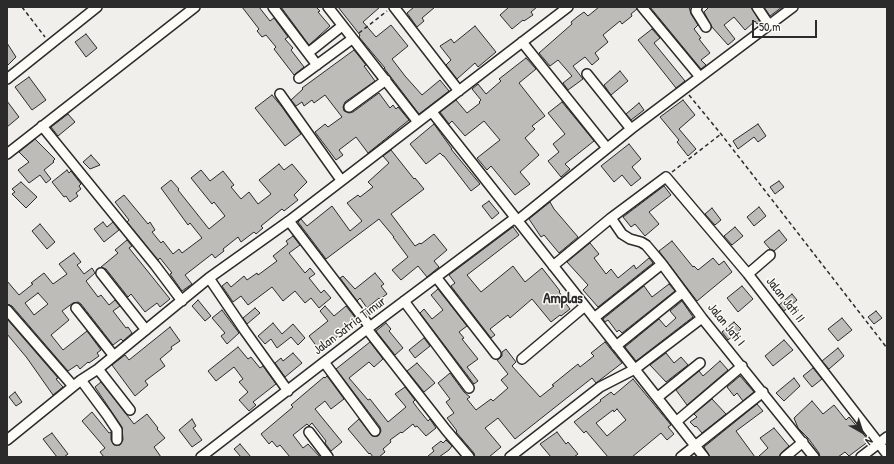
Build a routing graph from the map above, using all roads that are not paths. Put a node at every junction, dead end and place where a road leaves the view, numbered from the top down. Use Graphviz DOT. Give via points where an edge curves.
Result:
graph roads {
  1 [pos="97,7"];
  2 [pos="195,7"];
  3 [pos="273,7"];
  4 [pos="328,7"];
  5 [pos="568,7"];
  6 [pos="642,7"];
  7 [pos="697,7"];
  8 [pos="757,7"];
  9 [pos="793,7"];
  10 [pos="397,8"];
  11 [pos="558,10"];
  12 [pos="769,24"];
  13 [pos="342,26"];
  14 [pos="706,27"];
  15 [pos="352,39"];
  16 [pos="522,42"];
  17 [pos="308,53"];
  18 [pos="317,65"];
  19 [pos="586,74"];
  20 [pos="700,77"];
  21 [pos="299,78"];
  22 [pos="7,79"];
  23 [pos="386,80"];
  24 [pos="459,91"];
  25 [pos="280,94"];
  26 [pos="349,107"];
  27 [pos="432,112"];
  28 [pos="418,122"];
  29 [pos="42,126"];
  30 [pos="631,129"];
  31 [pos="608,148"];
  32 [pos="7,154"];
  33 [pos="341,180"];
  34 [pos="611,218"];
  35 [pos="516,219"];
  36 [pos="288,222"];
  37 [pos="770,255"];
  38 [pos="662,264"];
  39 [pos="553,266"];
  40 [pos="101,273"];
  41 [pos="748,274"];
  42 [pos="436,277"];
  43 [pos="209,278"];
  44 [pos="683,292"];
  45 [pos="182,300"];
  46 [pos="404,301"];
  47 [pos="585,306"];
  48 [pos="76,308"];
  49 [pos="7,310"];
  50 [pos="594,318"];
  51 [pos="702,318"];
  52 [pos="368,328"];
  53 [pos="146,330"];
  54 [pos="616,346"];
  55 [pos="496,354"];
  56 [pos="114,356"];
  57 [pos="522,359"];
  58 [pos="324,362"];
  59 [pos="700,363"];
  60 [pos="742,366"];
  61 [pos="98,369"];
  62 [pos="635,369"];
  63 [pos="81,380"];
  64 [pos="73,386"];
  65 [pos="469,388"];
  66 [pos="288,391"];
  67 [pos="763,392"];
  68 [pos="658,397"];
  69 [pos="130,410"];
  70 [pos="677,421"];
  71 [pos="375,431"];
  72 [pos="310,432"];
  73 [pos="887,437"];
  74 [pos="7,440"];
  75 [pos="117,440"];
  76 [pos="803,442"];
  77 [pos="878,443"];
  78 [pos="695,446"];
  79 [pos="887,454"];
  80 [pos="201,457"];
  81 [pos="328,457"];
  82 [pos="469,457"];
  83 [pos="510,457"];
  84 [pos="680,457"];
  85 [pos="704,457"];
  86 [pos="786,457"];
  87 [pos="814,457"];
  88 [pos="861,457"];
  1 -- 22 [label="street"];
  2 -- 29 [label="street"];
  3 -- 17 [label="street"];
  4 -- 13 [label="street"];
  5 -- 11 [label="street"];
  6 -- 20 [label="street"];
  7 -- 14 [label="street" via="696,11"];
  8 -- 12 [label="street"];
  9 -- 12 [label="street, Jalan Satria Timur"];
  10 -- 24 [label="street"];
  11 -- 16 [label="street"];
  12 -- 20 [label="street, Jalan Satria Timur"];
  13 -- 15 [label="street"];
  13 -- 17 [label="street"];
  15 -- 18 [label="street"];
  15 -- 23 [label="street"];
  16 -- 24 [label="street"];
  16 -- 31 [label="street"];
  17 -- 18 [label="street"];
  18 -- 21 [label="street"];
  19 -- 30 [label="street"];
  20 -- 30 [label="street, Jalan Satria Timur"];
  23 -- 26 [label="street"];
  23 -- 28 [label="street"];
  24 -- 27 [label="street"];
  25 -- 33 [label="street"];
  27 -- 28 [label="street"];
  27 -- 35 [label="street"];
  28 -- 33 [label="street"];
  29 -- 32 [label="street"];
  29 -- 45 [label="street"];
  30 -- 31 [label="street, Jalan Satria Timur"];
  31 -- 35 [label="street, Jalan Satria Timur"];
  33 -- 36 [label="street"];
  34 -- 38 [label="street, Jalan Jati I" via="622,234 630,240 646,245"];
  34 -- 39 [label="street"];
  34 -- 41 [label="street, Jalan Jati II" via="666,177"];
  35 -- 39 [label="street"];
  35 -- 42 [label="street, Jalan Satria Timur"];
  36 -- 43 [label="street"];
  36 -- 52 [label="street"];
  37 -- 41 [label="street"];
  38 -- 44 [label="street, Jalan Jati I"];
  38 -- 50 [label="street"];
  39 -- 47 [label="street"];
  40 -- 53 [label="street"];
  41 -- 77 [label="street, Jalan Jati II"];
  42 -- 46 [label="street, Jalan Satria Timur"];
  42 -- 55 [label="street"];
  43 -- 45 [label="street"];
  43 -- 66 [label="street"];
  44 -- 51 [label="street, Jalan Jati I"];
  44 -- 54 [label="street"];
  45 -- 53 [label="street"];
  46 -- 52 [label="street, Jalan Satria Timur"];
  46 -- 65 [label="street"];
  47 -- 50 [label="street"];
  47 -- 57 [label="street"];
  48 -- 56 [label="street"];
  49 -- 64 [label="street"];
  50 -- 54 [label="street"];
  51 -- 60 [label="street, Jalan Jati I"];
  51 -- 62 [label="street"];
  52 -- 58 [label="street, Jalan Satria Timur"];
  52 -- 82 [label="street"];
  53 -- 56 [label="street"];
  54 -- 62 [label="street"];
  56 -- 61 [label="street"];
  58 -- 66 [label="street, Jalan Satria Timur"];
  58 -- 71 [label="street"];
  59 -- 68 [label="street"];
  60 -- 67 [label="street, Jalan Jati I"];
  60 -- 70 [label="street"];
  61 -- 63 [label="street"];
  61 -- 69 [label="street"];
  62 -- 68 [label="street"];
  62 -- 83 [label="street" via="600,387"];
  63 -- 64 [label="street"];
  63 -- 75 [label="street" via="117,430"];
  64 -- 74 [label="street"];
  66 -- 80 [label="street, Jalan Satria Timur"];
  67 -- 76 [label="street, Jalan Jati I"];
  67 -- 78 [label="street"];
  68 -- 70 [label="street"];
  70 -- 78 [label="street"];
  72 -- 81 [label="street"];
  73 -- 77 [label="street"];
  76 -- 86 [label="street"];
  76 -- 87 [label="street, Jalan Jati I"];
  77 -- 79 [label="street, Jalan Jati II"];
  77 -- 88 [label="street"];
  78 -- 84 [label="street"];
  78 -- 85 [label="street"];
}
